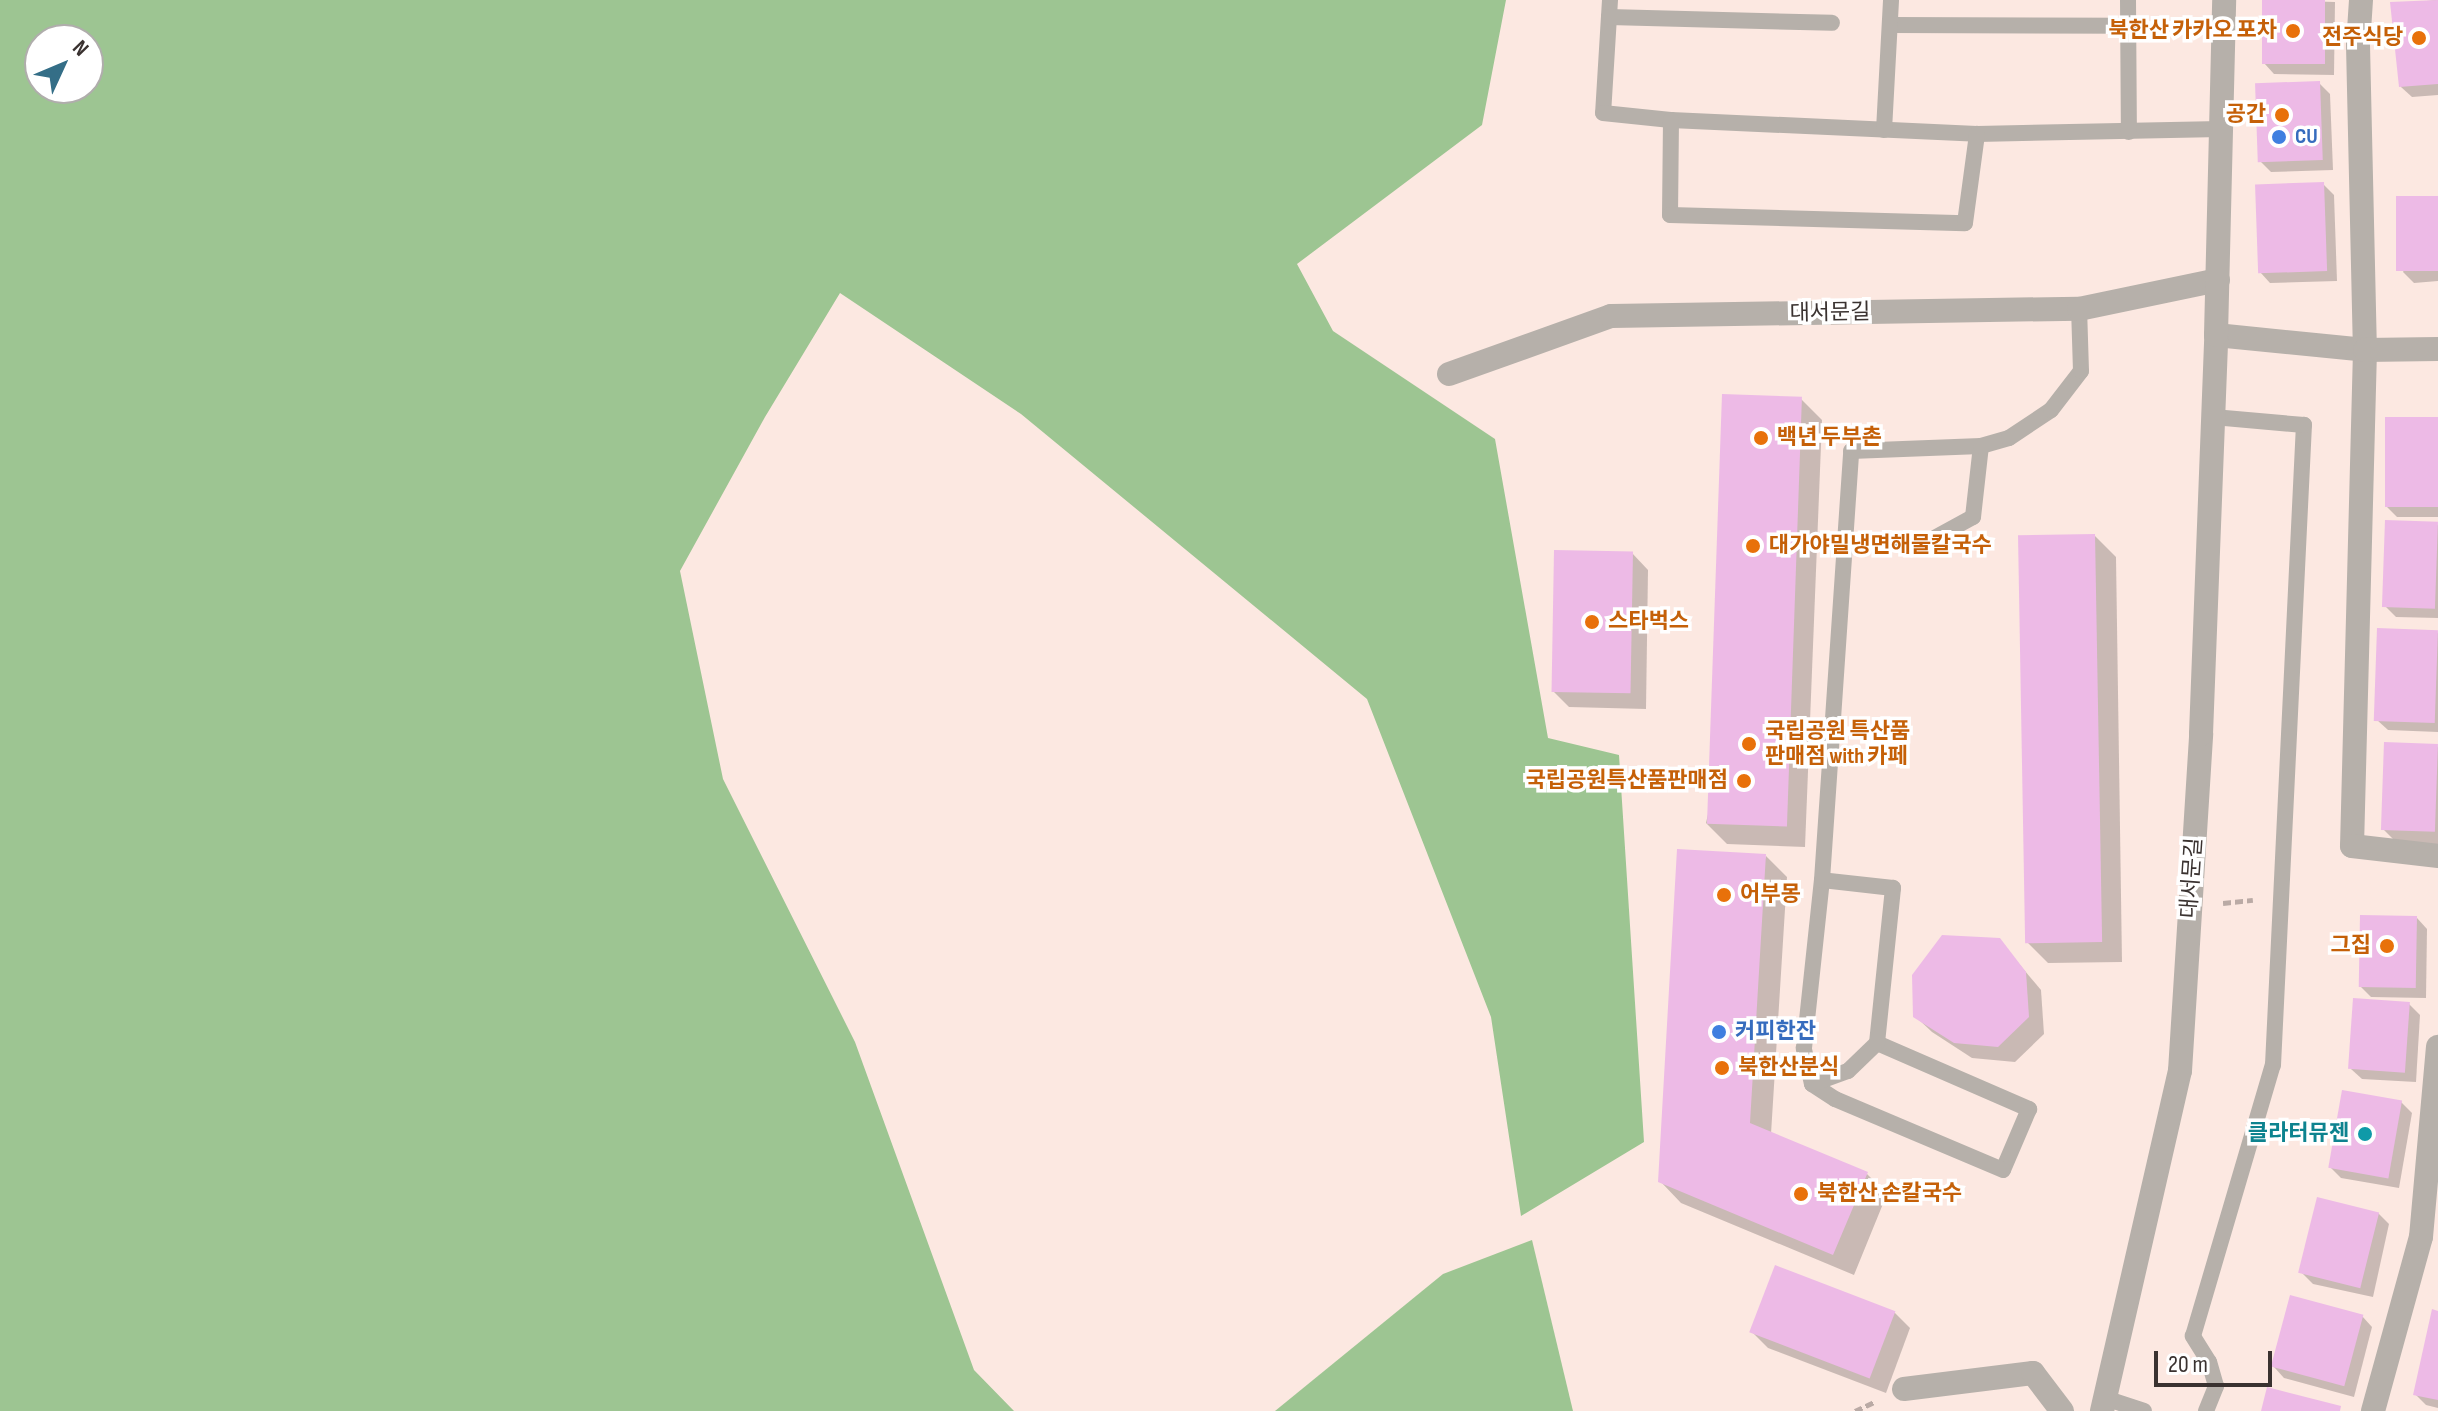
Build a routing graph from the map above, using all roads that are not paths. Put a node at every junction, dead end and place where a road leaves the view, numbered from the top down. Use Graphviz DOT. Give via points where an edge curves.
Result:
graph roads {
  1 [pos="1610,0"];
  2 [pos="1891,0"];
  3 [pos="2128,0"];
  4 [pos="2224,0"];
  5 [pos="2361,0"];
  6 [pos="1609,17"];
  7 [pos="1832,23"];
  8 [pos="1890,25"];
  9 [pos="2128,26"];
  10 [pos="1671,120"];
  11 [pos="2221,129"];
  12 [pos="1884,130"];
  13 [pos="2129,132"];
  14 [pos="1977,134"];
  15 [pos="2218,280"];
  16 [pos="2079,309"];
  17 [pos="2216,335"];
  18 [pos="2438,349"];
  19 [pos="2365,350"];
  20 [pos="1449,374"];
  21 [pos="2213,417"];
  22 [pos="1981,446"];
  23 [pos="1845,540"];
  24 [pos="2438,856"];
  25 [pos="1822,880"];
  26 [pos="1877,1043"];
  27 [pos="2438,1047"];
  28 [pos="1812,1084"];
  29 [pos="1904,1389"];
  30 [pos="2103,1404"];
  31 [pos="2062,1411"];
  32 [pos="2144,1411"];
  33 [pos="2206,1411"];
  34 [pos="2373,1411"];
  1 -- 6 [label="lane"];
  2 -- 8 [label="lane"];
  3 -- 9 [label="lane"];
  4 -- 11 [label="street, 대서문길"];
  5 -- 19 [label="street"];
  6 -- 7 [label="lane"];
  6 -- 10 [label="lane" via="1603,113"];
  8 -- 9 [label="lane"];
  8 -- 12 [label="lane"];
  9 -- 13 [label="lane"];
  10 -- 12 [label="lane"];
  10 -- 14 [label="lane" via="1670,215 1965,223"];
  11 -- 13 [label="lane"];
  11 -- 15 [label="street, 대서문길"];
  12 -- 14 [label="lane"];
  13 -- 14 [label="lane"];
  15 -- 16 [label="street, 대서문길"];
  15 -- 17 [label="street, 대서문길"];
  16 -- 20 [label="street, 대서문길" via="1611,316"];
  16 -- 22 [label="lane" via="2081,371 2051,410 2009,438"];
  17 -- 19 [label="street"];
  17 -- 21 [label="street, 대서문길"];
  18 -- 19 [label="street"];
  19 -- 24 [label="street" via="2352,846"];
  21 -- 30 [label="street, 대서문길" via="2180,1071"];
  21 -- 33 [label="lane" via="2304,425 2273,1065 2193,1336 2216,1386"];
  22 -- 23 [label="lane" via="1973,517 1929,541"];
  22 -- 23 [label="lane" via="1851,451"];
  23 -- 25 [label="lane"];
  25 -- 26 [label="lane" via="1893,888"];
  25 -- 28 [label="lane" via="1804,1048"];
  26 -- 28 [label="lane" via="1848,1071"];
  26 -- 28 [label="lane" via="2029,1109 2003,1170 1835,1099"];
  27 -- 34 [label="street" via="2421,1237"];
  29 -- 31 [label="street" via="2033,1373"];
  30 -- 32 [label="lane"];
}
